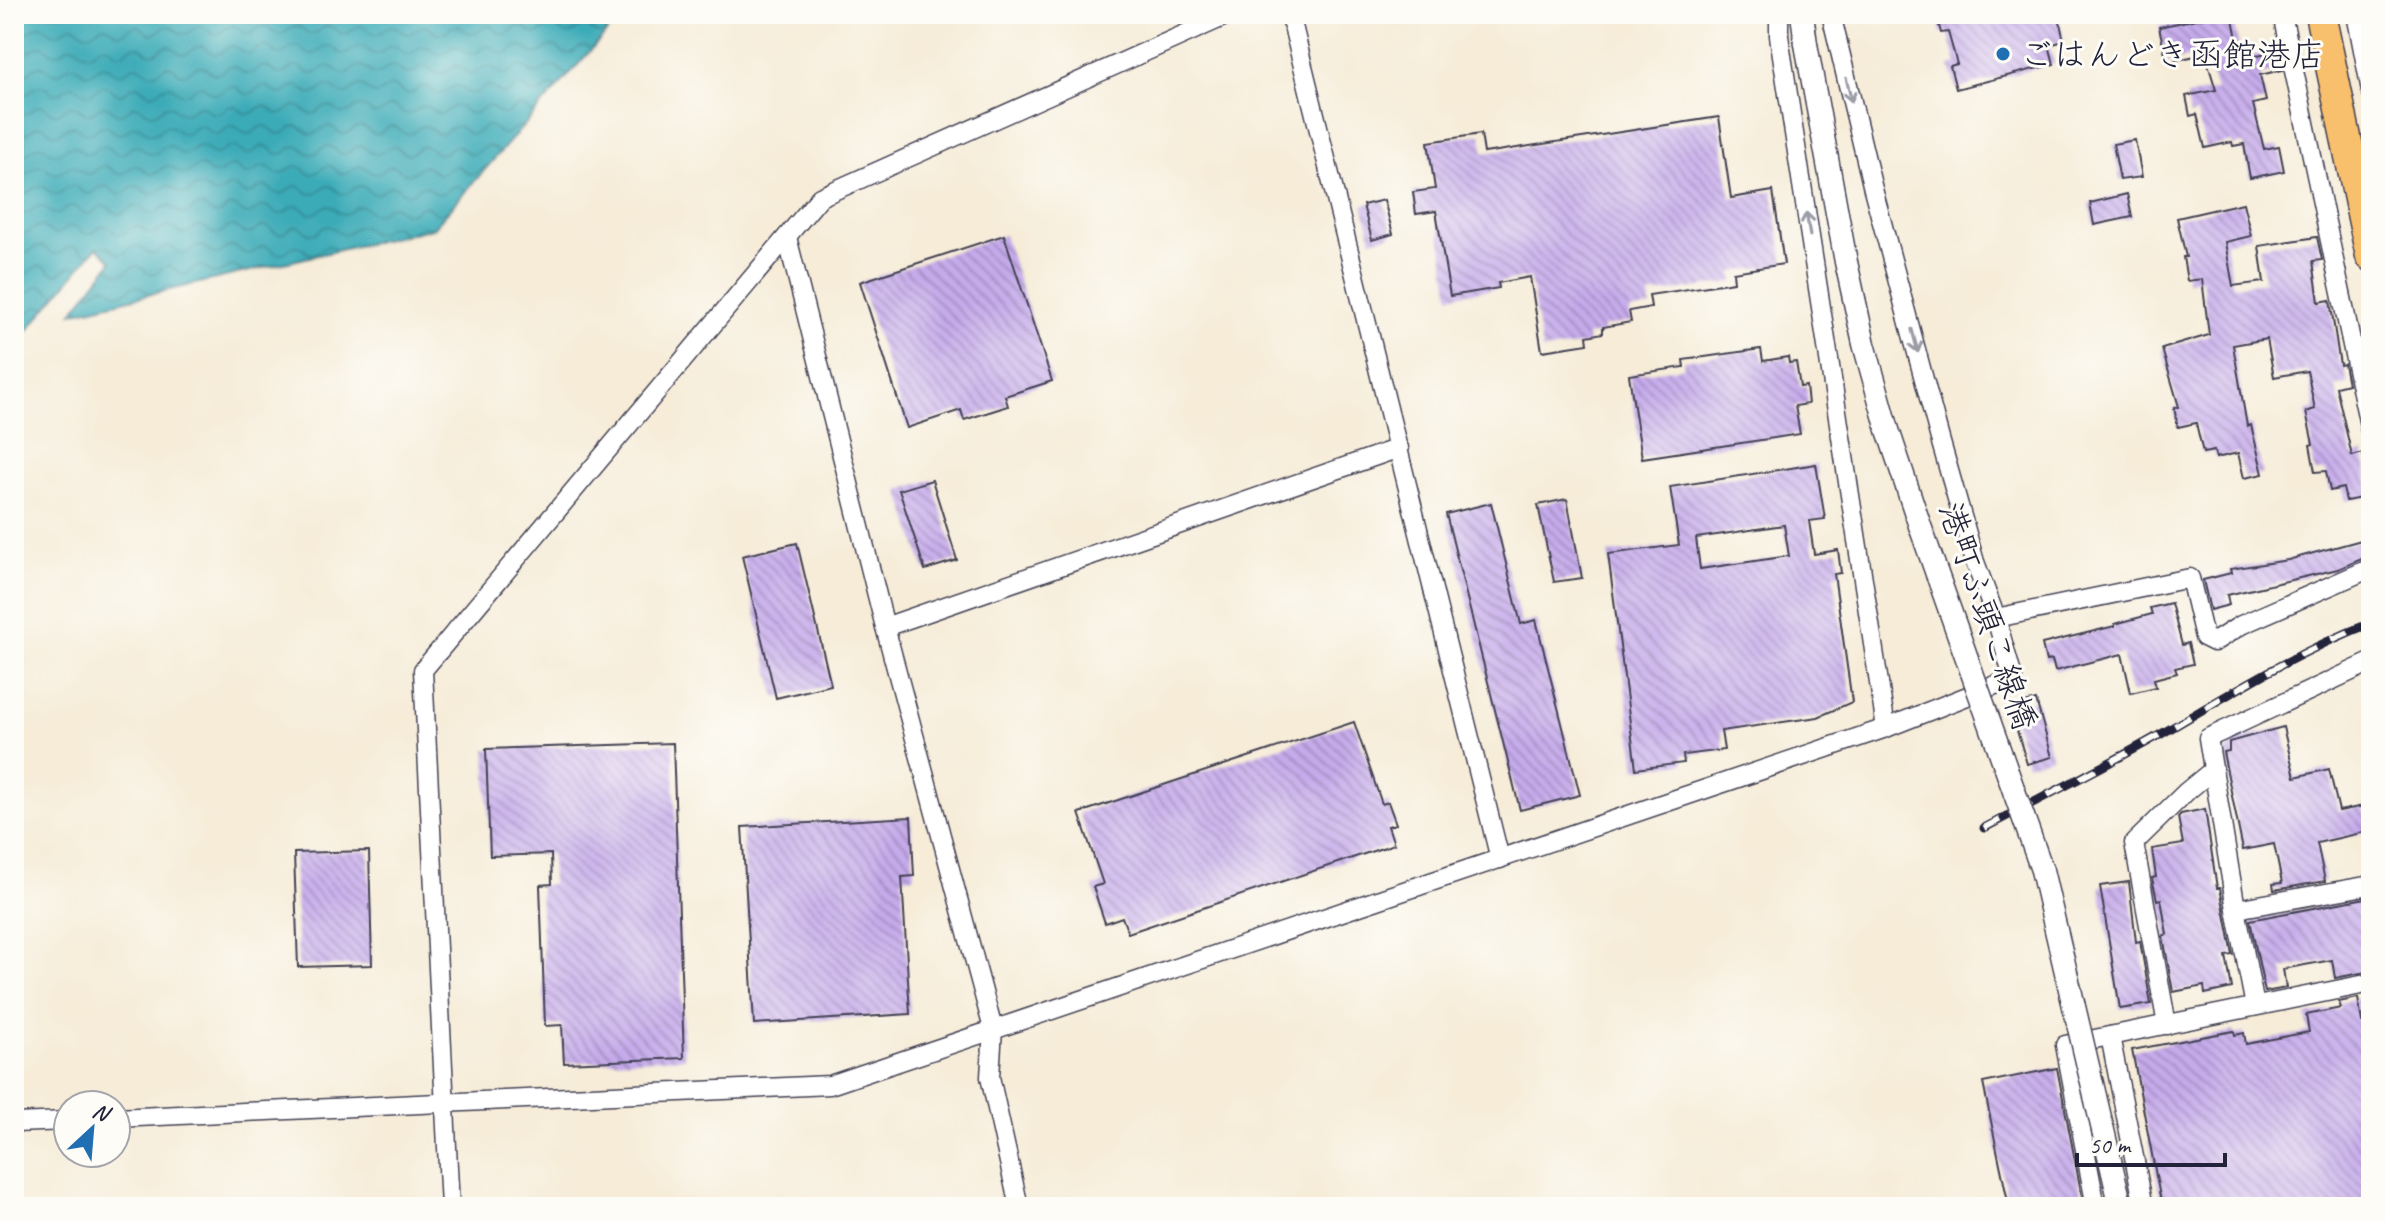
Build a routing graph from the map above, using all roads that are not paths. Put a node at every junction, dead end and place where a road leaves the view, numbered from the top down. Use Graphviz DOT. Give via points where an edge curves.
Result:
graph roads {
  1 [pos="1230,14"];
  2 [pos="1290,14"];
  3 [pos="1779,14"];
  4 [pos="1802,14"];
  5 [pos="1831,14"];
  6 [pos="2282,14"];
  7 [pos="2320,14"];
  8 [pos="2356,14"];
  9 [pos="2371,91"];
  10 [pos="787,237"];
  11 [pos="2371,256"];
  12 [pos="2371,435"];
  13 [pos="1399,448"];
  14 [pos="2371,568"];
  15 [pos="1996,618"];
  16 [pos="885,627"];
  17 [pos="2371,662"];
  18 [pos="1886,728"];
  19 [pos="2214,769"];
  20 [pos="1500,859"];
  21 [pos="2371,885"];
  22 [pos="2236,909"];
  23 [pos="2371,983"];
  24 [pos="2255,1006"];
  25 [pos="2167,1025"];
  26 [pos="993,1029"];
  27 [pos="2110,1036"];
  28 [pos="445,1102"];
  29 [pos="132,1117"];
  30 [pos="52,1122"];
  31 [pos="14,1123"];
  32 [pos="450,1207"];
  33 [pos="1019,1207"];
  34 [pos="2096,1207"];
  35 [pos="2121,1207"];
  36 [pos="2144,1207"];
  1 -- 10 [label="street" via="820,197"];
  2 -- 13 [label="street"];
  18 -- 3 [label="street, one-way"];
  4 -- 35 [label="street, 港町ふ頭こ線橋, bridge" via="1864,344 1915,512 2042,870"];
  5 -- 15 [label="street, one-way" via="1940,439"];
  6 -- 12 [label="street"];
  7 -- 11 [label="highway"];
  8 -- 9 [label="street"];
  10 -- 16 [label="street"];
  10 -- 28 [label="street" via="423,670"];
  13 -- 16 [label="street"];
  13 -- 20 [label="street"];
  14 -- 15 [label="street" via="2214,642 2204,637 2190,578"];
  15 -- 18 [label="street" via="2013,678"];
  16 -- 26 [label="street"];
  17 -- 19 [label="street" via="2208,738"];
  18 -- 20 [label="street"];
  19 -- 22 [label="street"];
  19 -- 25 [label="street" via="2134,843"];
  20 -- 26 [label="street"];
  21 -- 22 [label="street"];
  22 -- 24 [label="street"];
  23 -- 24 [label="street"];
  24 -- 25 [label="street"];
  25 -- 27 [label="street"];
  26 -- 28 [label="street" via="830,1085"];
  26 -- 33 [label="street" via="990,1077"];
  27 -- 34 [label="street" via="2065,1045"];
  27 -- 36 [label="street"];
  28 -- 29 [label="street"];
  28 -- 32 [label="street"];
  30 -- 31 [label="street"];
}
